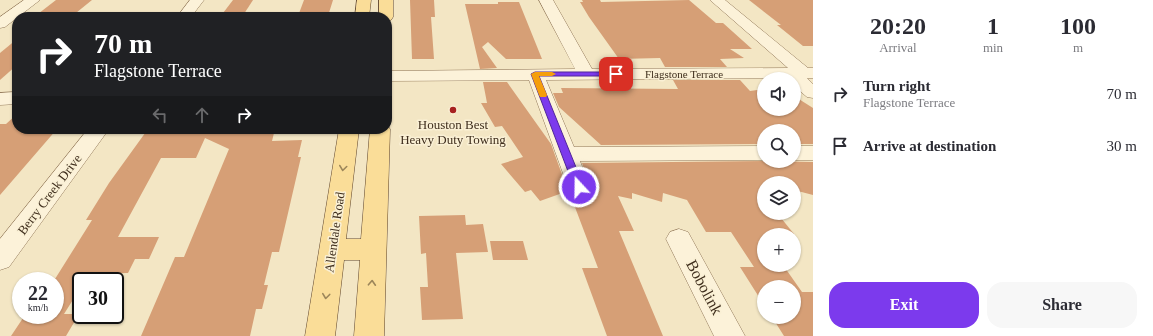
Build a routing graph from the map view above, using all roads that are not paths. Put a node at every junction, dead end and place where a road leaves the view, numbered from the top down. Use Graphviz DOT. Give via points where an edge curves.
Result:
graph roads {
  1 [pos="33,0"];
  2 [pos="197,0"];
  3 [pos="364,0"];
  4 [pos="386,0"];
  5 [pos="546,0"];
  6 [pos="718,0"];
  7 [pos="16,12"];
  8 [pos="188,12"];
  9 [pos="363,12"];
  10 [pos="386,12"];
  11 [pos="12,15"];
  12 [pos="0,24"];
  13 [pos="802,73"];
  14 [pos="535,74"];
  15 [pos="586,74"];
  16 [pos="392,76"];
  17 [pos="813,93"];
  18 [pos="12,98"];
  19 [pos="0,99"];
  20 [pos="95,134"];
  21 [pos="348,134"];
  22 [pos="380,134"];
  23 [pos="757,153"];
  24 [pos="801,153"];
  25 [pos="813,153"];
  26 [pos="566,154"];
  27 [pos="579,187"];
  28 [pos="679,239"];
  29 [pos="374,249"];
  30 [pos="332,250"];
  31 [pos="0,259"];
  32 [pos="320,336"];
  33 [pos="369,336"];
  34 [pos="730,336"];
  1 -- 7 [label="street"];
  2 -- 8 [label="street"];
  3 -- 9 [label="main road"];
  4 -- 10 [label="main road"];
  5 -- 15 [label="street"];
  6 -- 13 [label="street"];
  11 -- 12 [label="street"];
  13 -- 15 [label="street, Flagstone Terrace"];
  13 -- 17 [label="street"];
  14 -- 15 [label="street, Flagstone Terrace"];
  14 -- 16 [label="street, Flagstone Terrace"];
  14 -- 26 [label="street"];
  18 -- 19 [label="street"];
  20 -- 31 [label="street, Berry Creek Drive"];
  21 -- 30 [label="main road, Allendale Road, one-way"];
  22 -- 29 [label="main road"];
  23 -- 26 [label="street"];
  24 -- 25 [label="street"];
  26 -- 27 [label="street"];
  28 -- 34 [label="street, Bobolink"];
  29 -- 30 [label="main road"];
  33 -- 29 [label="main road, one-way"];
  30 -- 32 [label="main road, Allendale Road, one-way"];
}
